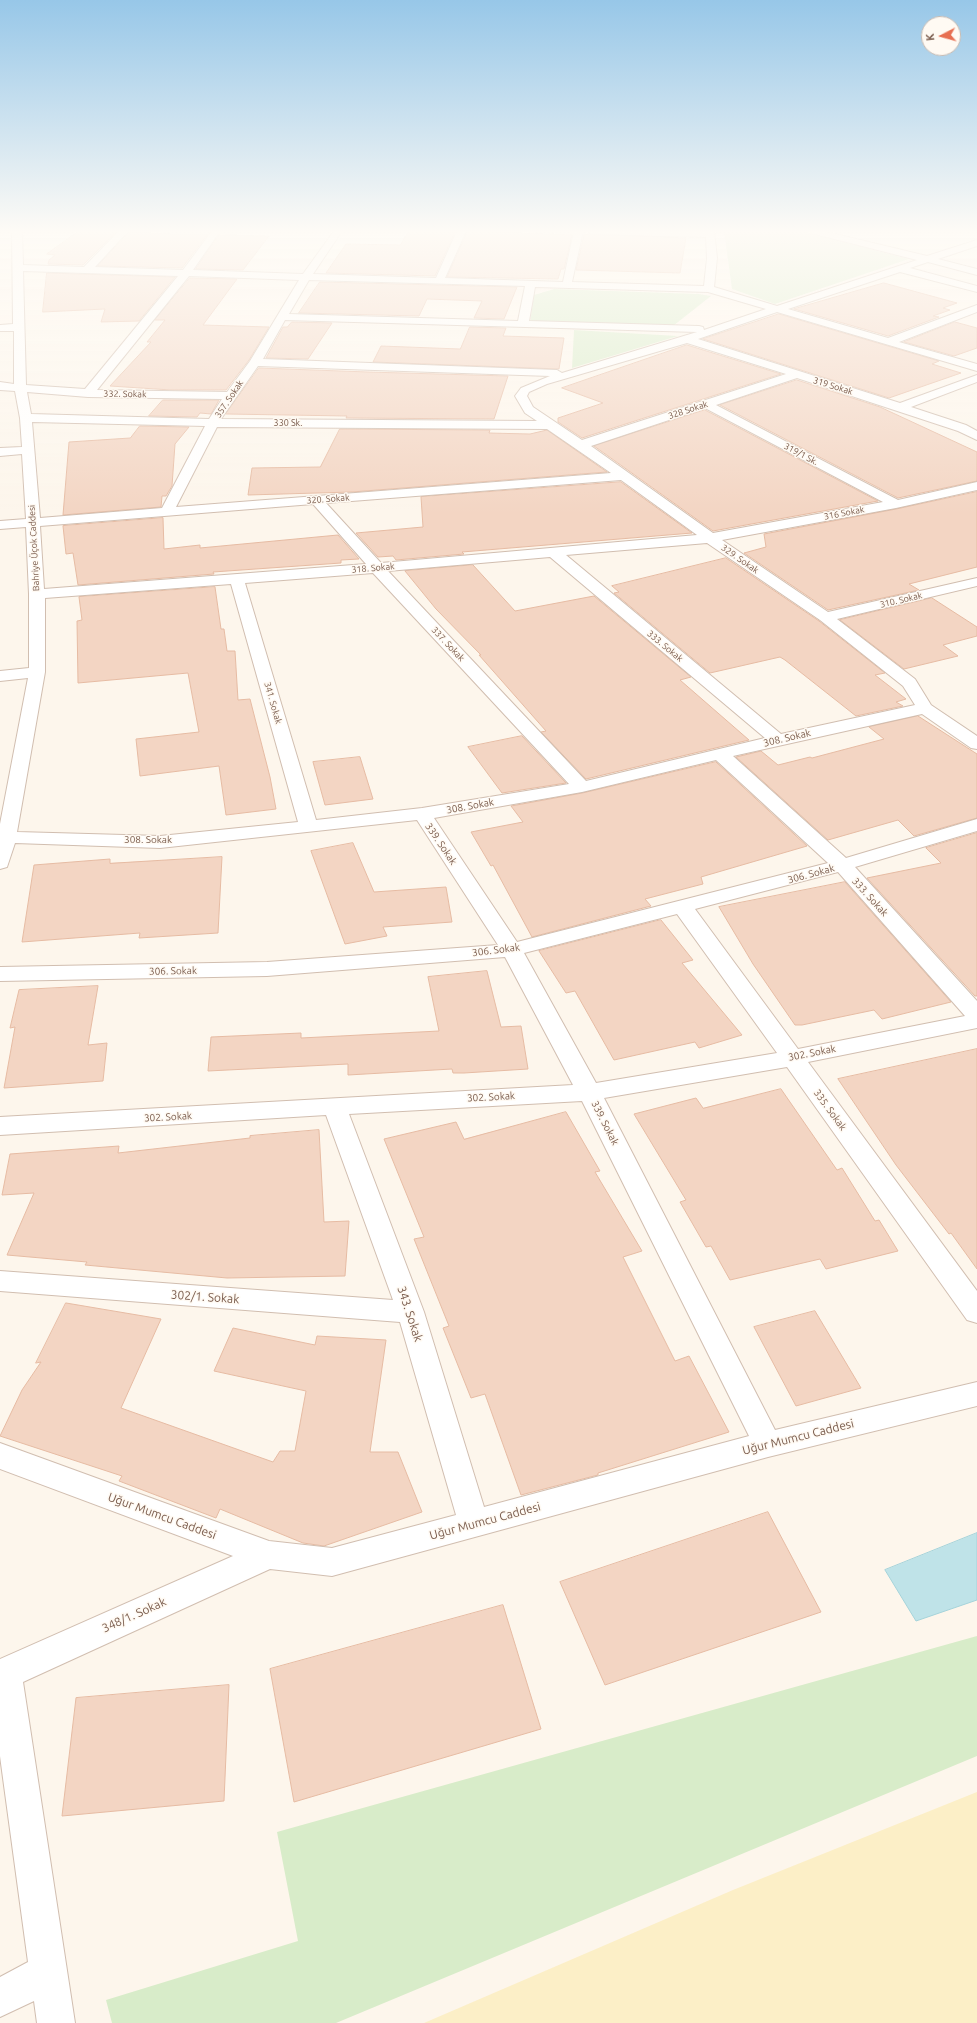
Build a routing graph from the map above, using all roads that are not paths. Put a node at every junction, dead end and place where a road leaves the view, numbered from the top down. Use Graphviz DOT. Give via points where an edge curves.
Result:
graph roads {
  1 [pos="143,325"];
  2 [pos="276,325"];
  3 [pos="577,325"];
  4 [pos="728,325"];
  5 [pos="830,325"];
  6 [pos="931,325"];
  7 [pos="0,328"];
  8 [pos="19,328"];
  9 [pos="716,329"];
  10 [pos="687,339"];
  11 [pos="888,342"];
  12 [pos="255,362"];
  13 [pos="977,368"];
  14 [pos="572,373"];
  15 [pos="795,374"];
  16 [pos="977,378"];
  17 [pos="0,386"];
  18 [pos="20,387"];
  19 [pos="88,393"];
  20 [pos="230,396"];
  21 [pos="706,404"];
  22 [pos="900,406"];
  23 [pos="26,418"];
  24 [pos="213,423"];
  25 [pos="977,424"];
  26 [pos="550,425"];
  27 [pos="962,428"];
  28 [pos="977,436"];
  29 [pos="581,445"];
  30 [pos="28,450"];
  31 [pos="0,452"];
  32 [pos="623,476"];
  33 [pos="977,486"];
  34 [pos="316,500"];
  35 [pos="896,504"];
  36 [pos="167,511"];
  37 [pos="33,522"];
  38 [pos="0,525"];
  39 [pos="710,538"];
  40 [pos="553,552"];
  41 [pos="377,568"];
  42 [pos="237,579"];
  43 [pos="977,582"];
  44 [pos="37,594"];
  45 [pos="824,617"];
  46 [pos="37,672"];
  47 [pos="0,676"];
  48 [pos="925,708"];
  49 [pos="778,740"];
  50 [pos="977,744"];
  51 [pos="720,754"];
  52 [pos="582,787"];
  53 [pos="422,814"];
  54 [pos="977,825"];
  55 [pos="309,827"];
  56 [pos="4,837"];
  57 [pos="0,863"];
  58 [pos="842,865"];
  59 [pos="683,907"];
  60 [pos="512,950"];
  61 [pos="0,974"];
  62 [pos="977,1015"];
  63 [pos="977,1021"];
  64 [pos="792,1058"];
  65 [pos="589,1092"];
  66 [pos="334,1107"];
  67 [pos="0,1126"];
  68 [pos="0,1281"];
  69 [pos="411,1312"];
  70 [pos="977,1312"];
  71 [pos="977,1394"];
  72 [pos="768,1444"];
  73 [pos="0,1456"];
  74 [pos="474,1524"];
  75 [pos="269,1555"];
  76 [pos="2,1674"];
  77 [pos="49,1972"];
  78 [pos="0,1998"];
  79 [pos="56,2023"];
  1 -- 19 [label="street"];
  2 -- 12 [label="street, 357. Sokak"];
  3 -- 9 [label="street"];
  4 -- 9 [label="street"];
  5 -- 11 [label="street"];
  6 -- 11 [label="street"];
  7 -- 8 [label="street"];
  8 -- 18 [label="street, Bahriye Üçok Caddesi"];
  9 -- 10 [label="street"];
  10 -- 14 [label="street"];
  10 -- 15 [label="street, 319 Sokak"];
  11 -- 13 [label="street"];
  12 -- 14 [label="street"];
  12 -- 20 [label="street, 357. Sokak"];
  14 -- 26 [label="street, 329. Sokak" via="525,390 521,396 529,410"];
  15 -- 21 [label="street, 328 Sokak"];
  15 -- 22 [label="street, 319 Sokak"];
  16 -- 22 [label="street"];
  17 -- 18 [label="street, 332. Sokak"];
  18 -- 19 [label="street, 332. Sokak"];
  18 -- 23 [label="street, Bahriye Üçok Caddesi"];
  19 -- 20 [label="street, 332. Sokak"];
  20 -- 24 [label="street, 357. Sokak"];
  21 -- 29 [label="street, 328 Sokak"];
  21 -- 35 [label="street, 319/1 Sk."];
  22 -- 27 [label="street, 319 Sokak"];
  23 -- 24 [label="street, 330 Sk."];
  23 -- 30 [label="street, Bahriye Üçok Caddesi"];
  24 -- 26 [label="street, 330 Sk."];
  24 -- 36 [label="street, 357. Sokak"];
  25 -- 27 [label="street"];
  26 -- 29 [label="street, 329. Sokak"];
  27 -- 28 [label="street, 319 Sokak"];
  29 -- 32 [label="street, 329. Sokak"];
  30 -- 31 [label="street"];
  30 -- 37 [label="street, Bahriye Üçok Caddesi"];
  32 -- 34 [label="street, 320. Sokak"];
  32 -- 39 [label="street, 329. Sokak"];
  33 -- 35 [label="street, 316 Sokak"];
  34 -- 36 [label="street, 320. Sokak"];
  34 -- 41 [label="street, 337. Sokak"];
  35 -- 39 [label="street, 316 Sokak"];
  36 -- 37 [label="street, 320. Sokak"];
  37 -- 38 [label="street, 320. Sokak"];
  37 -- 44 [label="street, Bahriye Üçok Caddesi"];
  39 -- 40 [label="street, 318. Sokak"];
  39 -- 45 [label="street, 329. Sokak"];
  40 -- 41 [label="street, 318. Sokak"];
  40 -- 49 [label="street, 333. Sokak"];
  41 -- 42 [label="street, 318. Sokak"];
  41 -- 52 [label="street, 337. Sokak"];
  42 -- 44 [label="street, 318. Sokak"];
  42 -- 55 [label="street, 341. Sokak"];
  43 -- 45 [label="street, 310. Sokak"];
  44 -- 46 [label="street, Bahriye Üçok Caddesi"];
  45 -- 48 [label="street, 329. Sokak" via="909,683"];
  46 -- 47 [label="street"];
  46 -- 56 [label="street, Bahriye Üçok Caddesi"];
  48 -- 49 [label="street, 308. Sokak"];
  48 -- 50 [label="street, 329. Sokak"];
  49 -- 51 [label="street, 308. Sokak"];
  51 -- 52 [label="street, 308. Sokak"];
  51 -- 58 [label="street, 333. Sokak"];
  52 -- 53 [label="street, 308. Sokak"];
  53 -- 55 [label="street, 308. Sokak"];
  53 -- 60 [label="street, 339. Sokak"];
  54 -- 58 [label="street, 306. Sokak"];
  55 -- 56 [label="street, 308. Sokak" via="160,842"];
  56 -- 57 [label="street, Bahriye Üçok Caddesi"];
  58 -- 59 [label="street, 306. Sokak"];
  58 -- 62 [label="street, 333. Sokak"];
  59 -- 60 [label="street, 306. Sokak"];
  59 -- 64 [label="street, 335. Sokak"];
  60 -- 61 [label="street, 306. Sokak" via="267,969"];
  60 -- 65 [label="street, 339. Sokak"];
  63 -- 64 [label="street, 302. Sokak"];
  64 -- 65 [label="street, 302. Sokak"];
  64 -- 70 [label="street, 335. Sokak"];
  65 -- 66 [label="street, 302. Sokak"];
  65 -- 72 [label="street, 339. Sokak"];
  66 -- 67 [label="street, 302. Sokak"];
  66 -- 69 [label="street, 343. Sokak"];
  68 -- 69 [label="street, 302/1. Sokak"];
  69 -- 74 [label="street, 343. Sokak"];
  71 -- 72 [label="street, Uğur Mumcu Caddesi"];
  72 -- 74 [label="street, Uğur Mumcu Caddesi"];
  73 -- 75 [label="street, Uğur Mumcu Caddesi"];
  74 -- 75 [label="street, Uğur Mumcu Caddesi" via="332,1562"];
  75 -- 76 [label="street, 348/1. Sokak"];
  76 -- 77 [label="street"];
  77 -- 78 [label="street"];
  77 -- 79 [label="street"];
}
